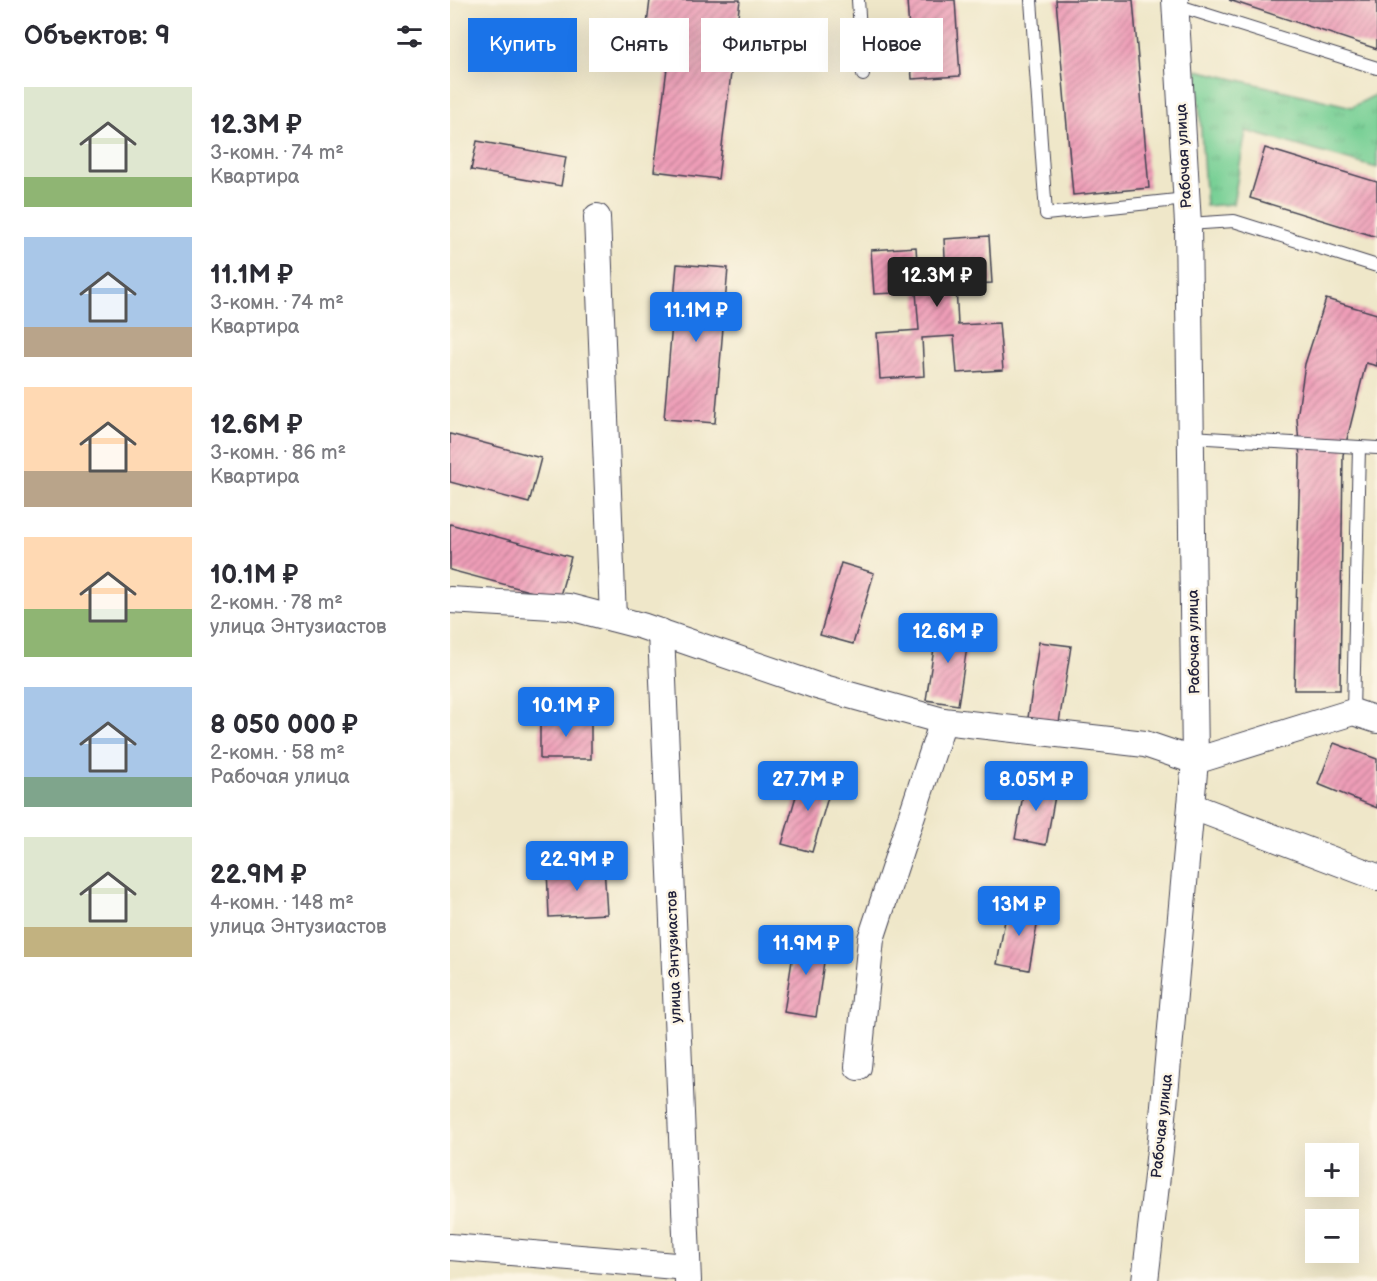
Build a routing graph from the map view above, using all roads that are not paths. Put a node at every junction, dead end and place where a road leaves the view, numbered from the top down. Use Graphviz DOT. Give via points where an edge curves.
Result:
graph roads {
  1 [pos="858,0"];
  2 [pos="1031,0"];
  3 [pos="1175,3"];
  4 [pos="1377,68"];
  5 [pos="862,75"];
  6 [pos="1187,211"];
  7 [pos="597,217"];
  8 [pos="1377,266"];
  9 [pos="1191,437"];
  10 [pos="1359,447"];
  11 [pos="1377,448"];
  12 [pos="450,600"];
  13 [pos="613,618"];
  14 [pos="661,632"];
  15 [pos="1353,712"];
  16 [pos="1377,720"];
  17 [pos="943,721"];
  18 [pos="1195,761"];
  19 [pos="1191,806"];
  20 [pos="1377,877"];
  21 [pos="858,1067"];
  22 [pos="450,1247"];
  23 [pos="687,1274"];
  24 [pos="1144,1281"];
  1 -- 5 [label="lane"];
  2 -- 6 [label="lane" via="1046,214"];
  3 -- 4 [label="lane"];
  3 -- 6 [label="street, Рабочая улица"];
  6 -- 8 [label="lane" via="1234,220"];
  6 -- 9 [label="street, Рабочая улица"];
  7 -- 13 [label="street"];
  9 -- 10 [label="lane"];
  9 -- 18 [label="street, Рабочая улица"];
  10 -- 11 [label="lane"];
  10 -- 15 [label="lane"];
  12 -- 13 [label="street" via="569,607"];
  13 -- 14 [label="street"];
  14 -- 17 [label="street" via="817,686"];
  14 -- 23 [label="street, улица Энтузиастов"];
  15 -- 16 [label="street"];
  15 -- 18 [label="street"];
  17 -- 18 [label="street" via="1145,744"];
  17 -- 21 [label="street" via="871,939"];
  18 -- 19 [label="street, Рабочая улица"];
  19 -- 20 [label="street"];
  19 -- 24 [label="street, Рабочая улица" via="1160,1150"];
  22 -- 23 [label="street"];
}
